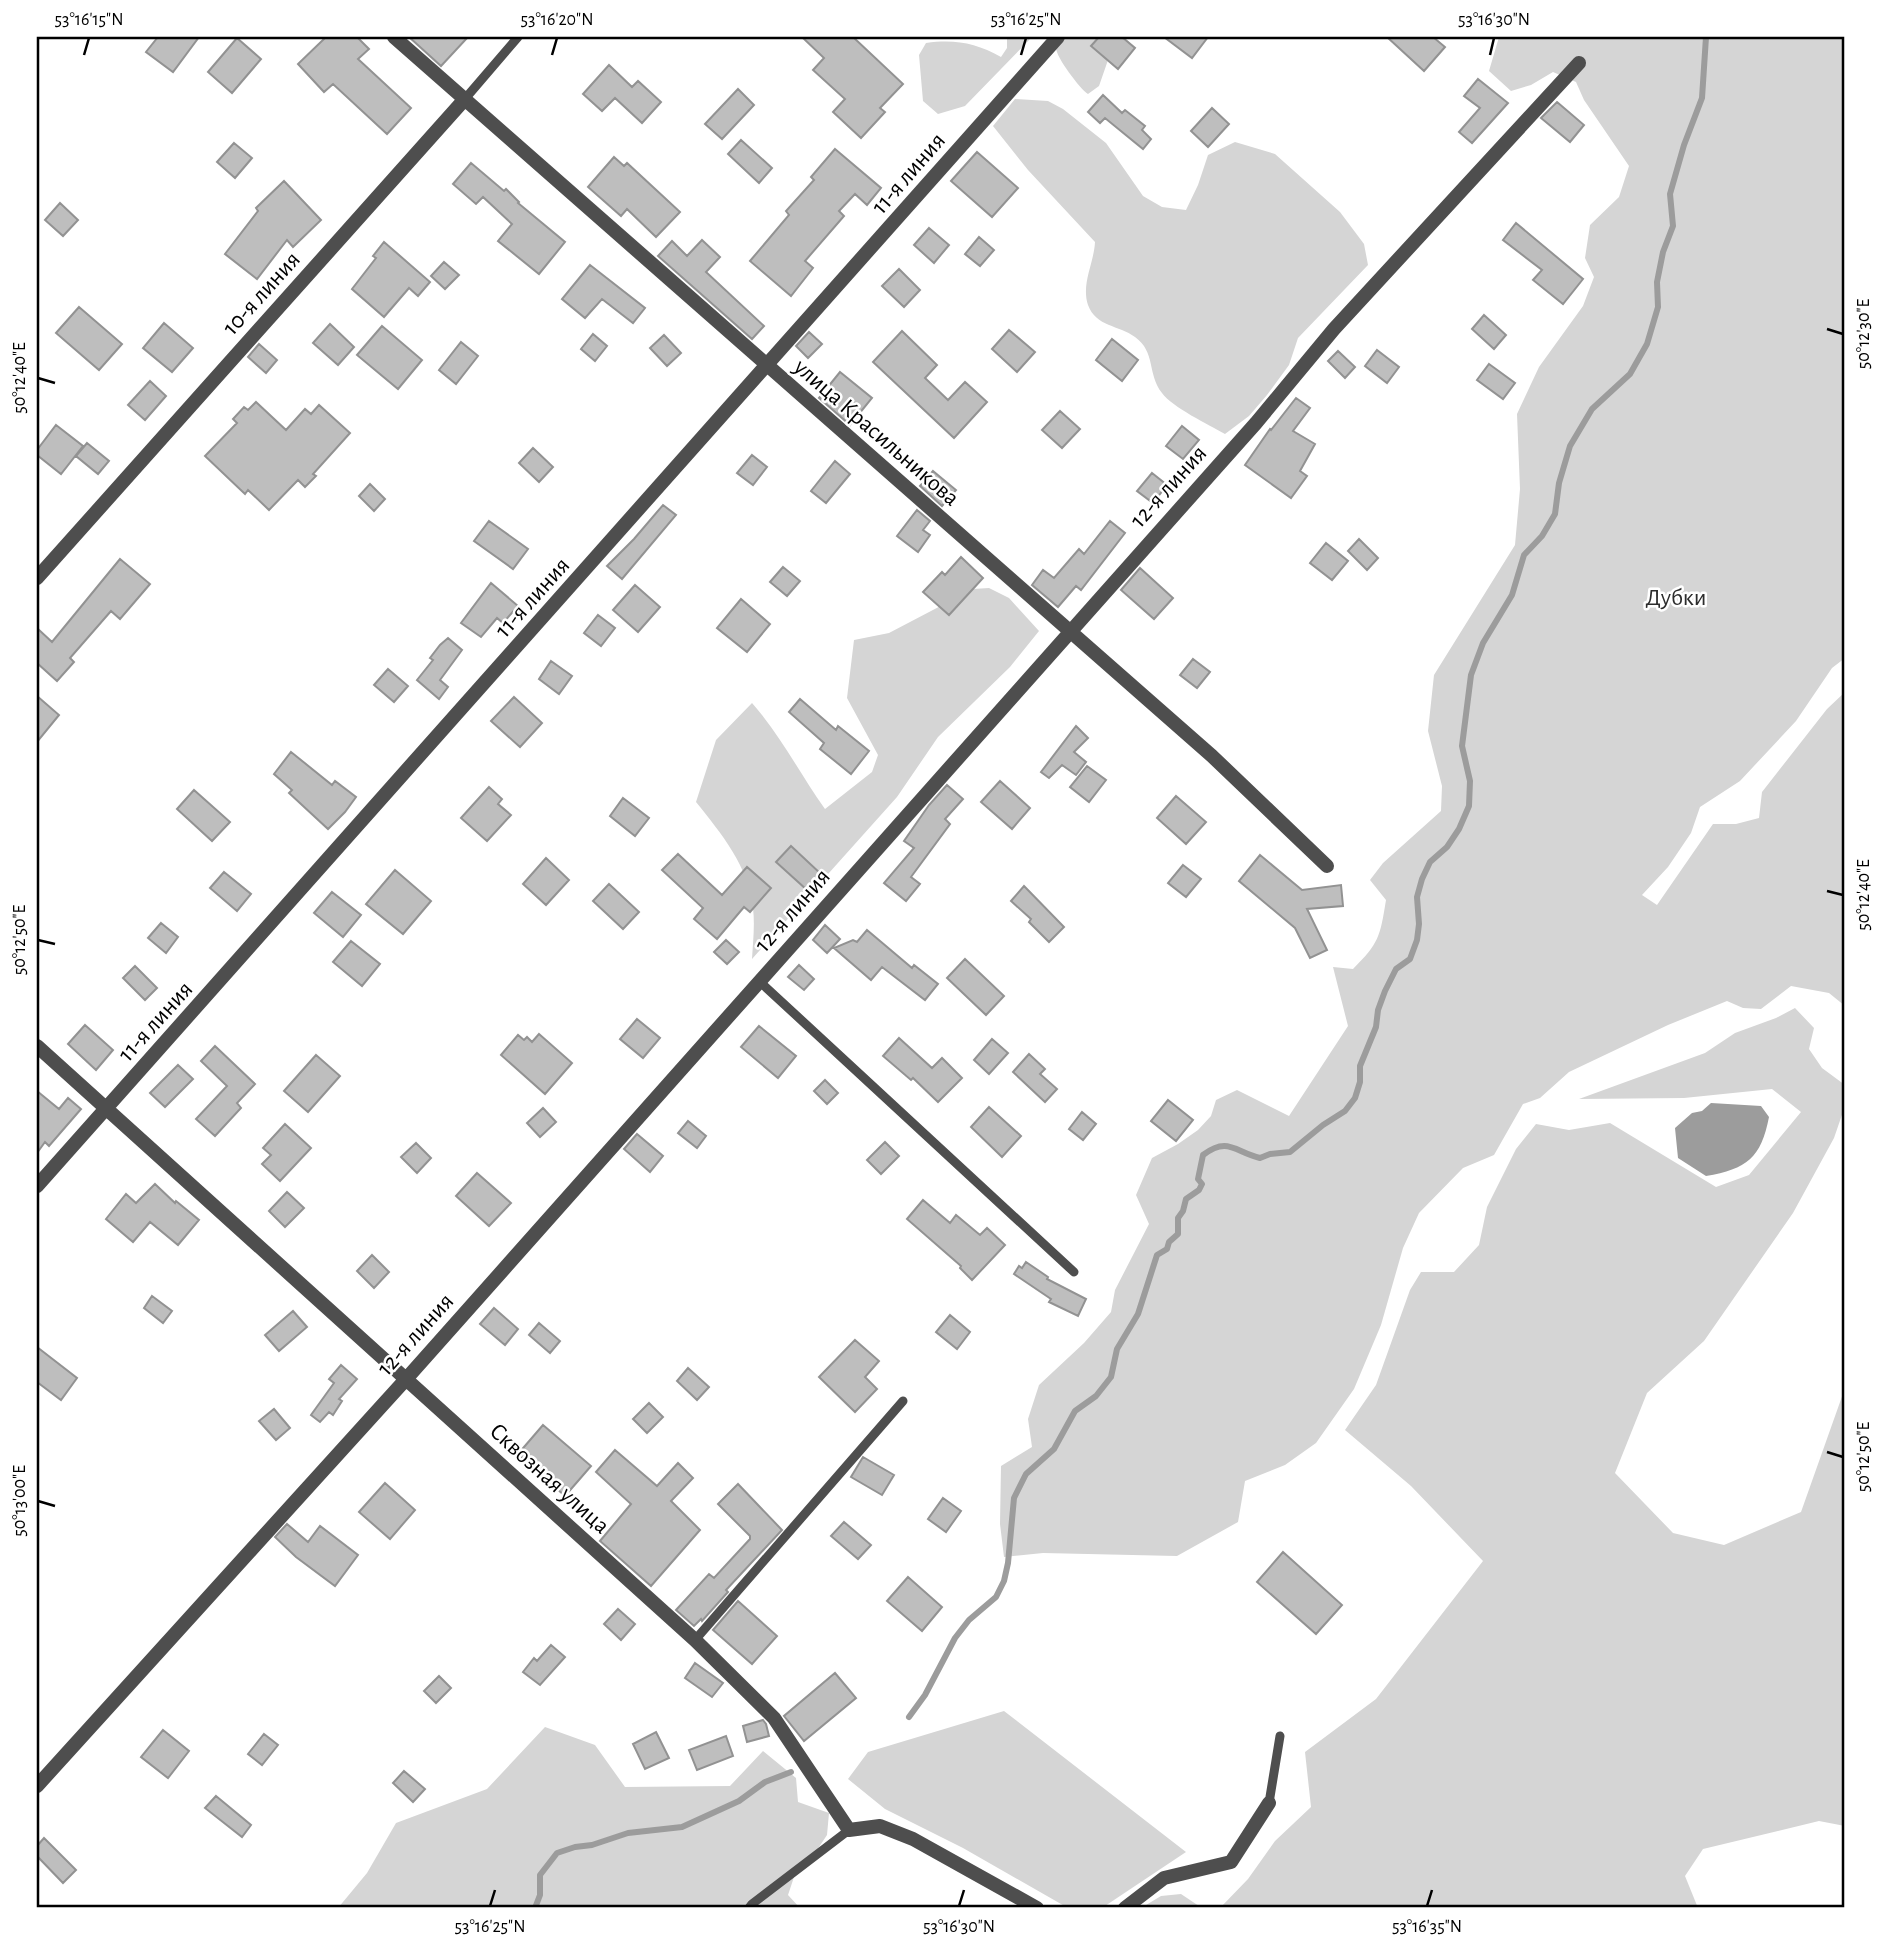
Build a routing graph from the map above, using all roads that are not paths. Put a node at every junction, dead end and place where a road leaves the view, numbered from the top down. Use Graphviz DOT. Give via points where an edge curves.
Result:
graph roads {
  1 [pos="394,37"];
  2 [pos="518,37"];
  3 [pos="1058,37"];
  4 [pos="1578,63"];
  5 [pos="464,100"];
  6 [pos="768,366"];
  7 [pos="37,578"];
  8 [pos="1069,630"];
  9 [pos="1327,866"];
  10 [pos="759,981"];
  11 [pos="37,1046"];
  12 [pos="107,1108"];
  13 [pos="37,1186"];
  14 [pos="1074,1272"];
  15 [pos="407,1378"];
  16 [pos="903,1401"];
  17 [pos="695,1640"];
  18 [pos="1280,1736"];
  19 [pos="37,1786"];
  20 [pos="1269,1803"];
  21 [pos="849,1830"];
  22 [pos="749,1908"];
  23 [pos="1037,1908"];
  24 [pos="1125,1908"];
  1 -- 5 [label="street, улица Красильникова"];
  2 -- 5 [label="lane, 10-я линия"];
  3 -- 6 [label="street, 11-я линия"];
  4 -- 8 [label="street, 12-я линия" via="1334,329 1256,423"];
  5 -- 6 [label="street, улица Красильникова"];
  5 -- 7 [label="street, 10-я линия"];
  6 -- 8 [label="street, улица Красильникова"];
  6 -- 12 [label="street, 11-я линия"];
  8 -- 9 [label="street, улица Красильникова" via="1212,756"];
  8 -- 10 [label="street, 12-я линия"];
  10 -- 14 [label="lane"];
  10 -- 15 [label="street, 12-я линия"];
  11 -- 12 [label="street, Сквозная улица"];
  12 -- 13 [label="street, 11-я линия"];
  12 -- 15 [label="street, Сквозная улица"];
  15 -- 17 [label="street, Сквозная улица"];
  15 -- 19 [label="street, 12-я линия"];
  16 -- 17 [label="lane"];
  17 -- 21 [label="street, Сквозная улица" via="774,1718"];
  18 -- 20 [label="lane"];
  20 -- 24 [label="street" via="1231,1862 1164,1878"];
  21 -- 22 [label="lane"];
  21 -- 23 [label="street" via="880,1826 913,1839"];
}
